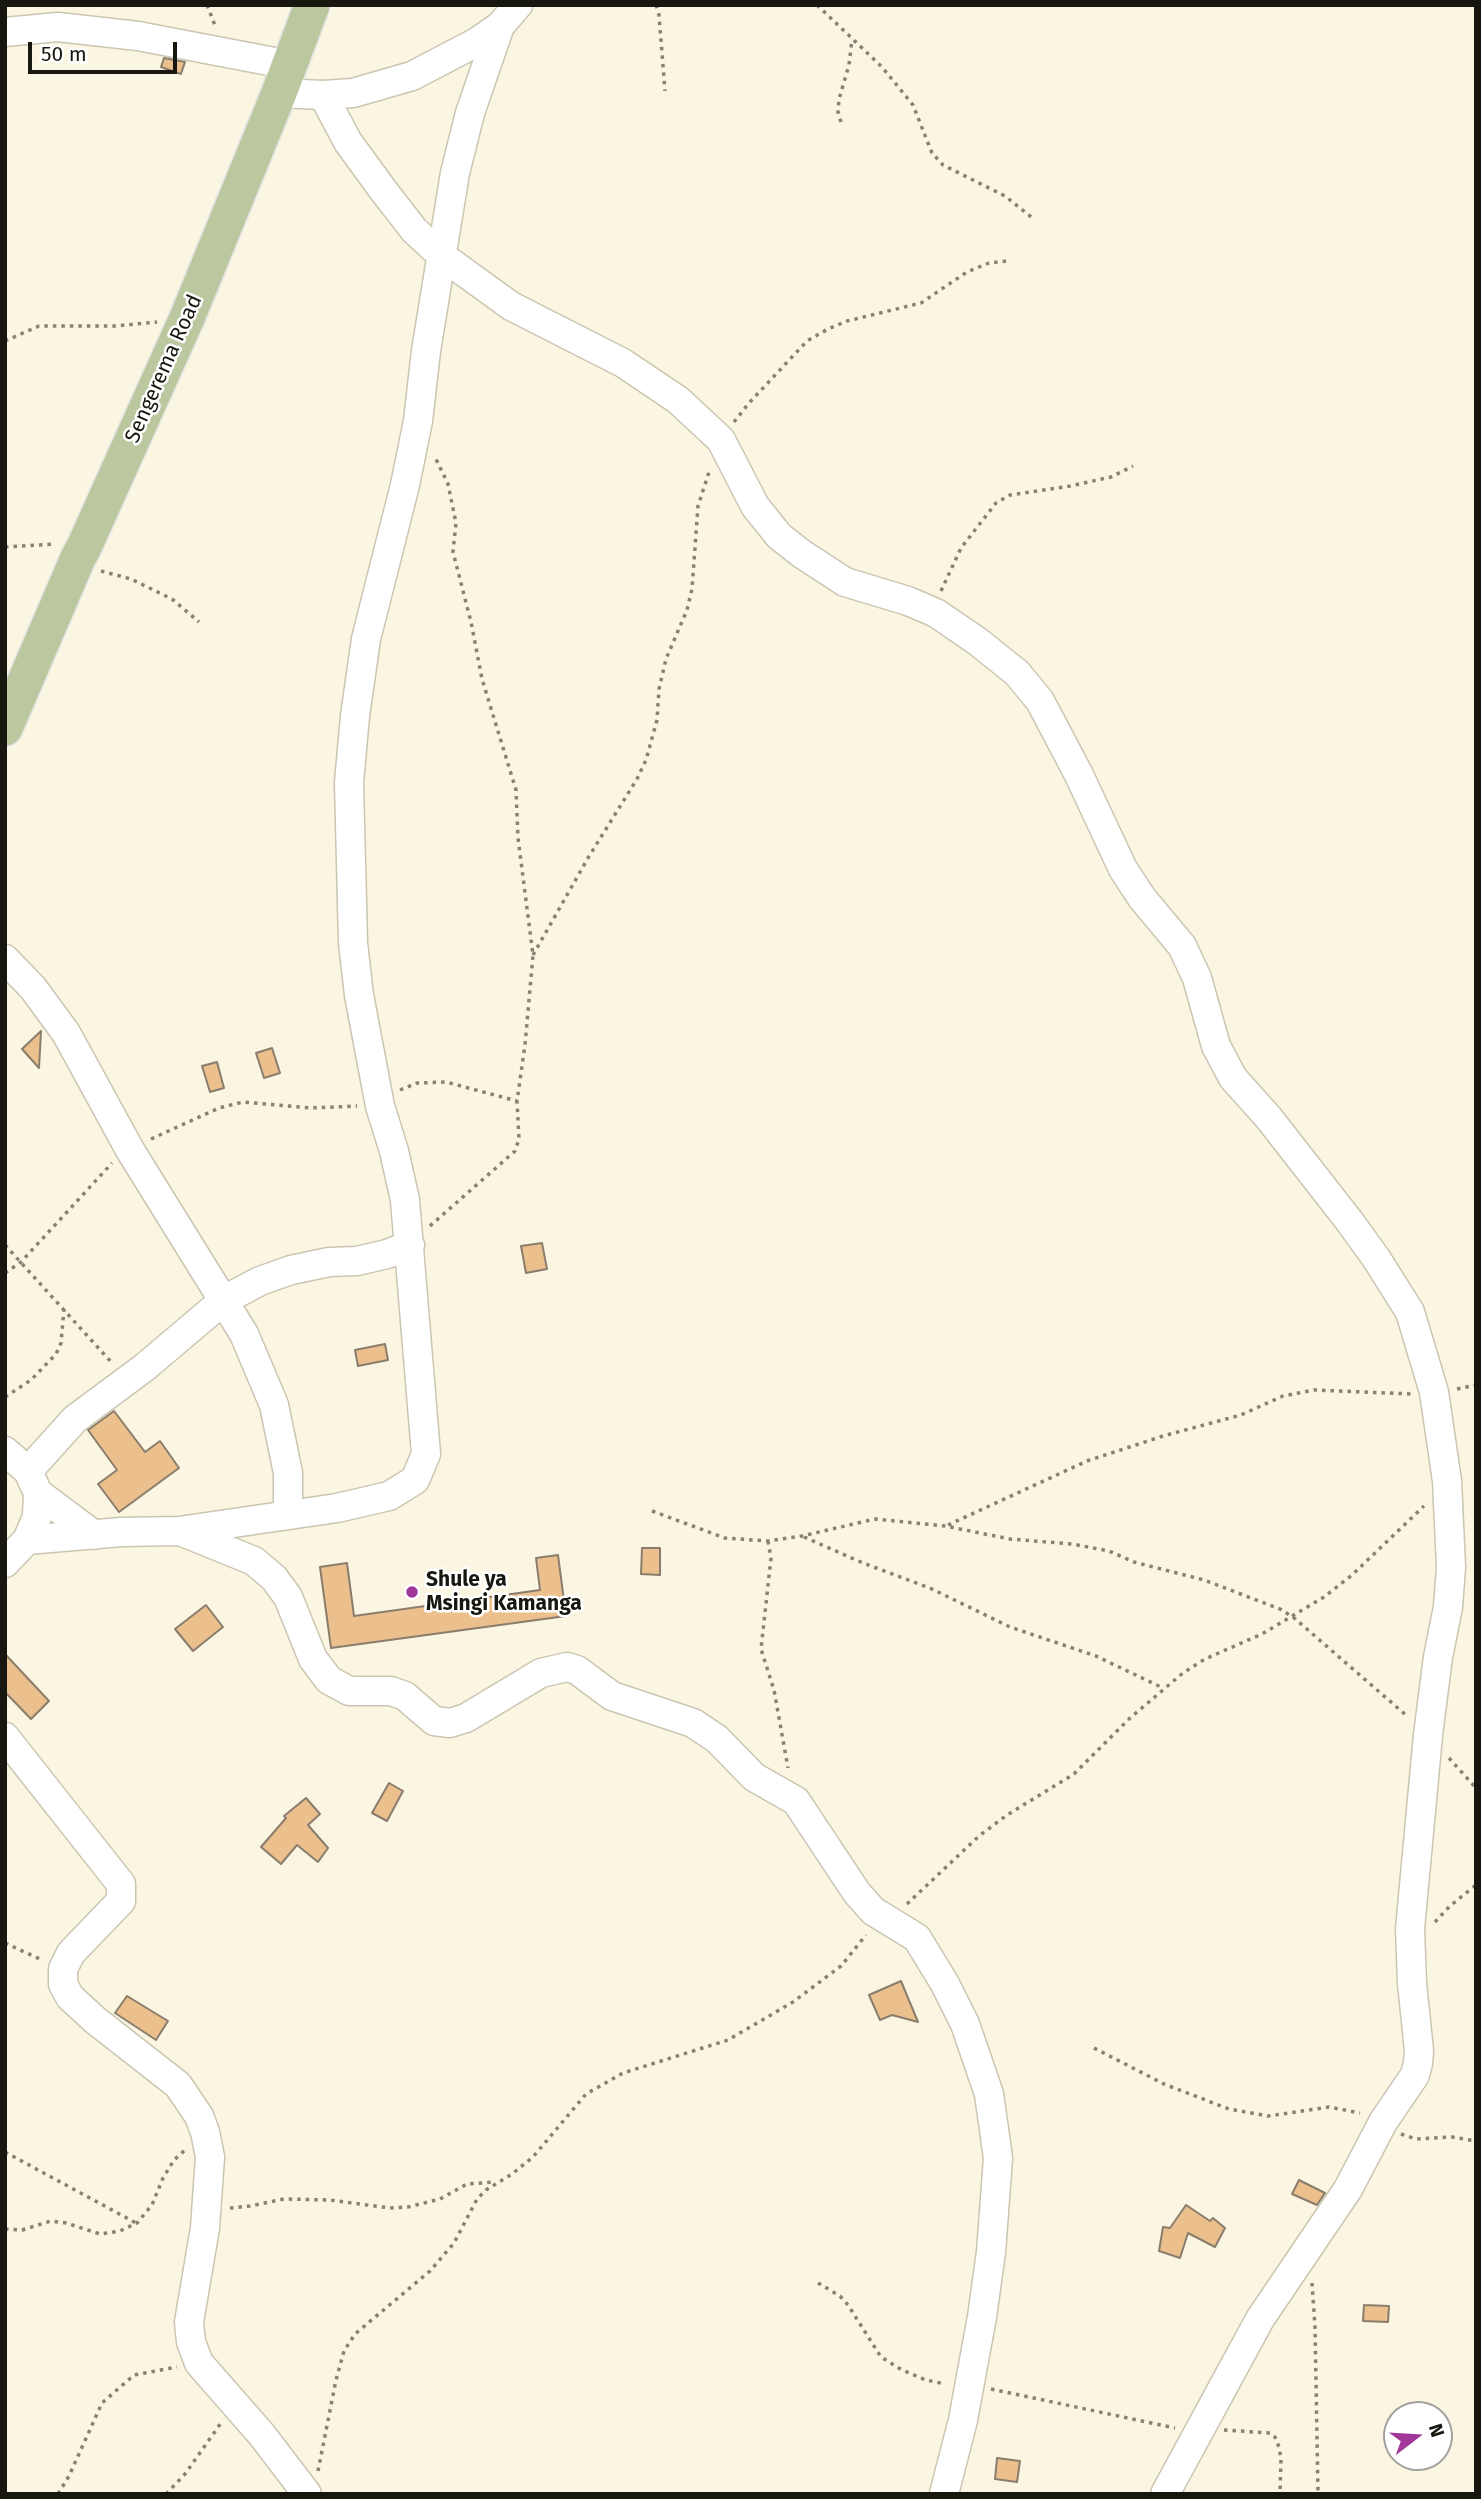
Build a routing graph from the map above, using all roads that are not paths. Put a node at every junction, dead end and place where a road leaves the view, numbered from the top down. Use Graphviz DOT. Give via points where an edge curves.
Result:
graph roads {
  1 [pos="312,5"];
  2 [pos="509,15"];
  3 [pos="5,32"];
  4 [pos="285,79"];
  5 [pos="323,95"];
  6 [pos="442,256"];
  7 [pos="5,727"];
  8 [pos="5,959"];
  9 [pos="410,1245"];
  10 [pos="224,1300"];
  11 [pos="5,1451"];
  12 [pos="33,1482"];
  13 [pos="288,1514"];
  14 [pos="179,1531"];
  15 [pos="93,1535"];
  16 [pos="27,1540"];
  17 [pos="5,1563"];
  18 [pos="5,1737"];
  19 [pos="311,2487"];
  20 [pos="944,2494"];
  21 [pos="1165,2494"];
  1 -- 4 [label="main road, Sengerema Road"];
  2 -- 5 [label="street" via="456,54 412,76 353,93"];
  2 -- 6 [label="street" via="470,113"];
  3 -- 4 [label="street" via="58,27 138,36"];
  4 -- 5 [label="street"];
  4 -- 7 [label="main road, Sengerema Road" via="187,318"];
  5 -- 6 [label="street" via="348,142 383,190 414,230"];
  6 -- 9 [label="street" via="418,421 366,639 349,783 353,943 359,995 380,1107 405,1200"];
  6 -- 21 [label="street" via="511,306 623,363 678,400 721,440 755,506 794,548 845,582 936,613 1017,673 1040,701 1123,869 1182,946 1197,978 1216,1046 1233,1078 1382,1266 1409,1312 1434,1392 1447,1481 1451,1566 1413,1890 1411,1951 1418,2063 1348,2189 1260,2319"];
  8 -- 10 [label="street" via="66,1033 130,1150"];
  9 -- 10 [label="street" via="357,1261 291,1270"];
  9 -- 13 [label="street" via="426,1454 415,1480 389,1496"];
  10 -- 12 [label="street" via="75,1419"];
  10 -- 13 [label="street" via="274,1405 288,1474"];
  11 -- 12 [label="street"];
  12 -- 15 [label="street"];
  12 -- 16 [label="street" via="37,1517"];
  13 -- 14 [label="street"];
  14 -- 15 [label="street"];
  14 -- 20 [label="street" via="254,1561 274,1578 288,1597 313,1658 329,1680 349,1691 391,1690 434,1721 450,1723 541,1672 567,1667 612,1696 693,1723 717,1739 754,1777 796,1801 858,1893 917,1938 965,2024 989,2094 998,2158 982,2317"];
  15 -- 16 [label="street"];
  16 -- 17 [label="street"];
  18 -- 19 [label="street" via="121,1884 121,1901 71,1953 63,1969 63,1984 95,2020 178,2085 205,2132 210,2157 208,2202 189,2322 191,2342 200,2363"];
}
